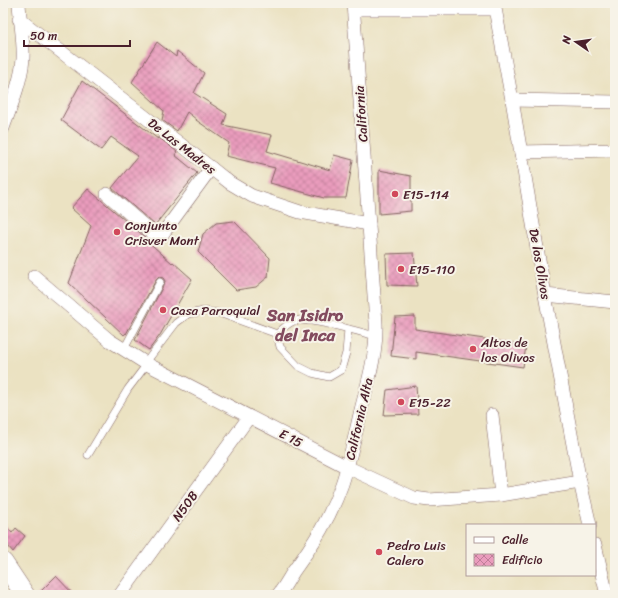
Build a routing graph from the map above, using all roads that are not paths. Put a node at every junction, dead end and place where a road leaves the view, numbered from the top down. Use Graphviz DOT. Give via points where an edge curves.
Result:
graph roads {
  1 [pos="19,3"];
  2 [pos="354,6"];
  3 [pos="494,6"];
  4 [pos="20,19"];
  5 [pos="512,100"];
  6 [pos="615,102"];
  7 [pos="3,128"];
  8 [pos="615,150"];
  9 [pos="521,152"];
  10 [pos="211,168"];
  11 [pos="106,194"];
  12 [pos="369,224"];
  13 [pos="34,276"];
  14 [pos="160,282"];
  15 [pos="545,295"];
  16 [pos="615,302"];
  17 [pos="348,329"];
  18 [pos="277,334"];
  19 [pos="376,336"];
  20 [pos="124,350"];
  21 [pos="147,364"];
  22 [pos="492,415"];
  23 [pos="249,417"];
  24 [pos="88,455"];
  25 [pos="347,467"];
  26 [pos="580,482"];
  27 [pos="501,495"];
  28 [pos="590,524"];
  29 [pos="596,549"];
  30 [pos="3,562"];
  31 [pos="25,595"];
  32 [pos="120,595"];
  33 [pos="278,595"];
  34 [pos="607,595"];
  1 -- 4 [label="street"];
  2 -- 3 [label="street"];
  2 -- 12 [label="street, California"];
  3 -- 5 [label="street, De los Olivos"];
  4 -- 7 [label="street" via="23,60 16,92"];
  4 -- 10 [label="street, De Las Madres"];
  5 -- 6 [label="street"];
  5 -- 9 [label="street, De los Olivos"];
  8 -- 9 [label="street"];
  9 -- 15 [label="street, De los Olivos"];
  10 -- 11 [label="street" via="158,238"];
  10 -- 12 [label="street, De Las Madres" via="252,196 300,212"];
  12 -- 19 [label="street, California Alta"];
  13 -- 20 [label="street, E 15"];
  14 -- 20 [label="lane"];
  15 -- 16 [label="street"];
  15 -- 26 [label="street, De los Olivos"];
  17 -- 18 [label="lane" via="310,321 294,321"];
  17 -- 18 [label="lane" via="346,353 341,370 329,377 298,366 280,347"];
  17 -- 19 [label="lane"];
  18 -- 21 [label="lane" via="219,313 204,311 188,314 176,324"];
  19 -- 25 [label="street, California Alta" via="375,351"];
  20 -- 21 [label="street, E 15"];
  21 -- 23 [label="street, E 15"];
  21 -- 24 [label="lane" via="128,389"];
  22 -- 27 [label="street"];
  23 -- 25 [label="street, E 15"];
  23 -- 32 [label="street, N50B"];
  25 -- 27 [label="street, E 15" via="422,500"];
  25 -- 33 [label="street, California Alta" via="324,526"];
  26 -- 27 [label="street, E 15"];
  26 -- 28 [label="street, De los Olivos"];
  29 -- 34 [label="street"];
  30 -- 31 [label="street"];
}
